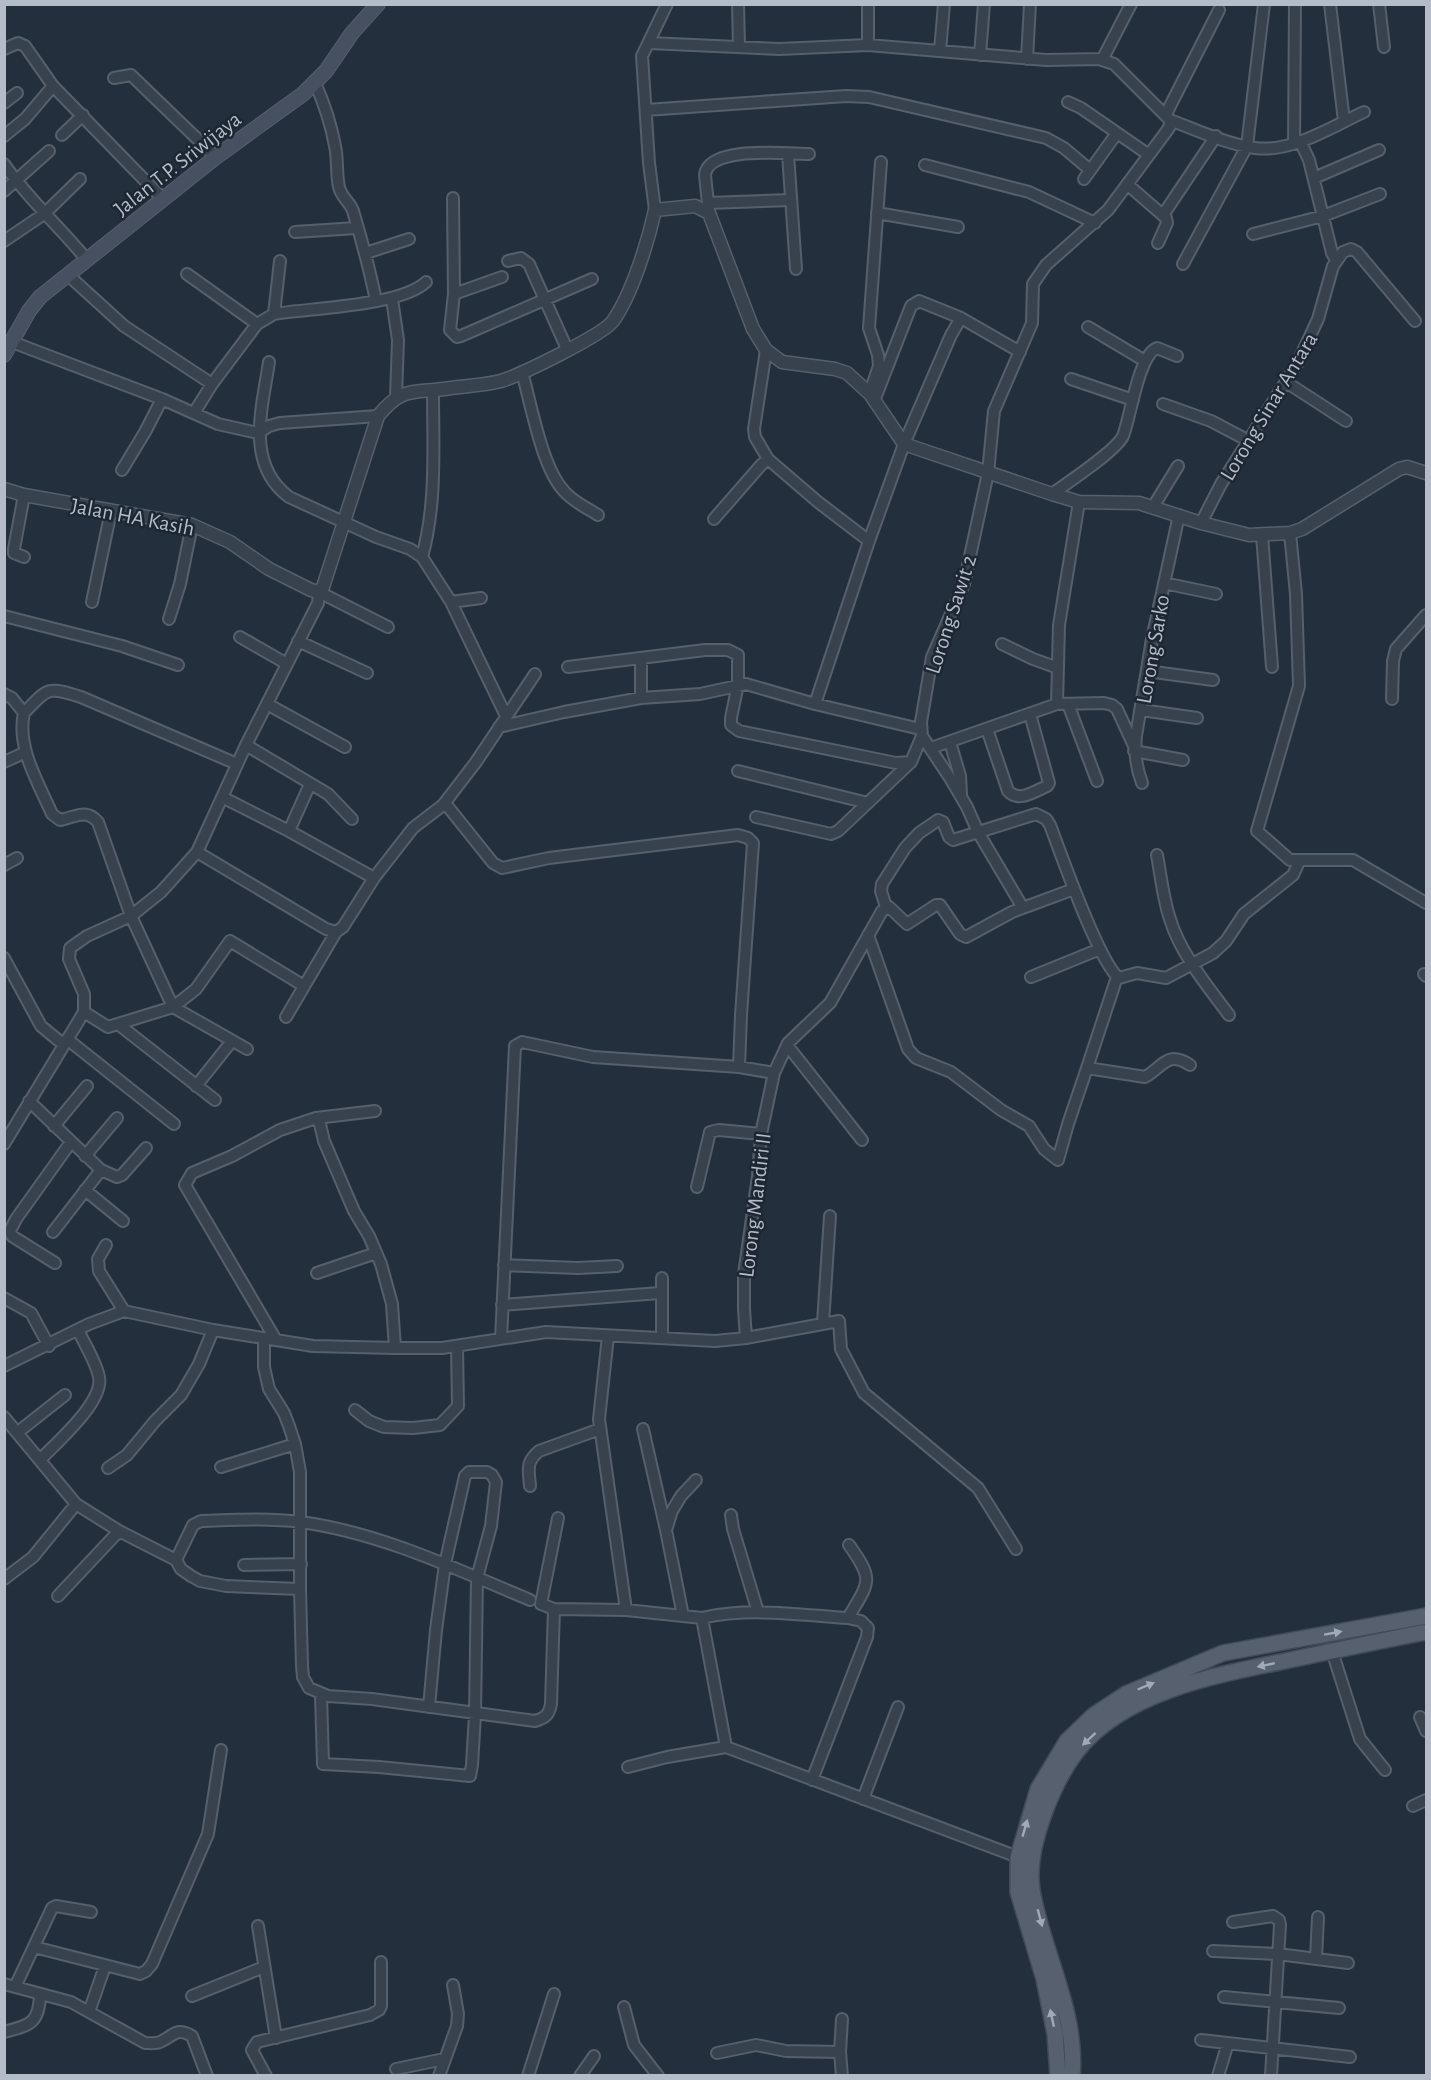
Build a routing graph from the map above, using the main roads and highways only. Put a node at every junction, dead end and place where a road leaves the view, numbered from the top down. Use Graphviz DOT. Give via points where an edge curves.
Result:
graph roads {
  1 [pos="378,4"];
  2 [pos="4,355"];
  3 [pos="1426,1616"];
  4 [pos="1426,1632"];
  5 [pos="1058,2076"];
  6 [pos="1072,2076"];
  1 -- 2 [label="main road, Jalan T.P. Sriwijaya" via="303,94 216,157 35,304"];
  5 -- 3 [label="main road, one-way" via="1055,2034 1044,1979 1018,1892 1018,1857 1038,1789 1066,1741 1094,1715 1126,1695 1223,1653"];
  4 -- 6 [label="main road, one-way" via="1217,1675 1174,1689 1132,1707 1077,1750 1051,1794 1032,1858 1032,1890 1057,1976 1072,2051"];
}
